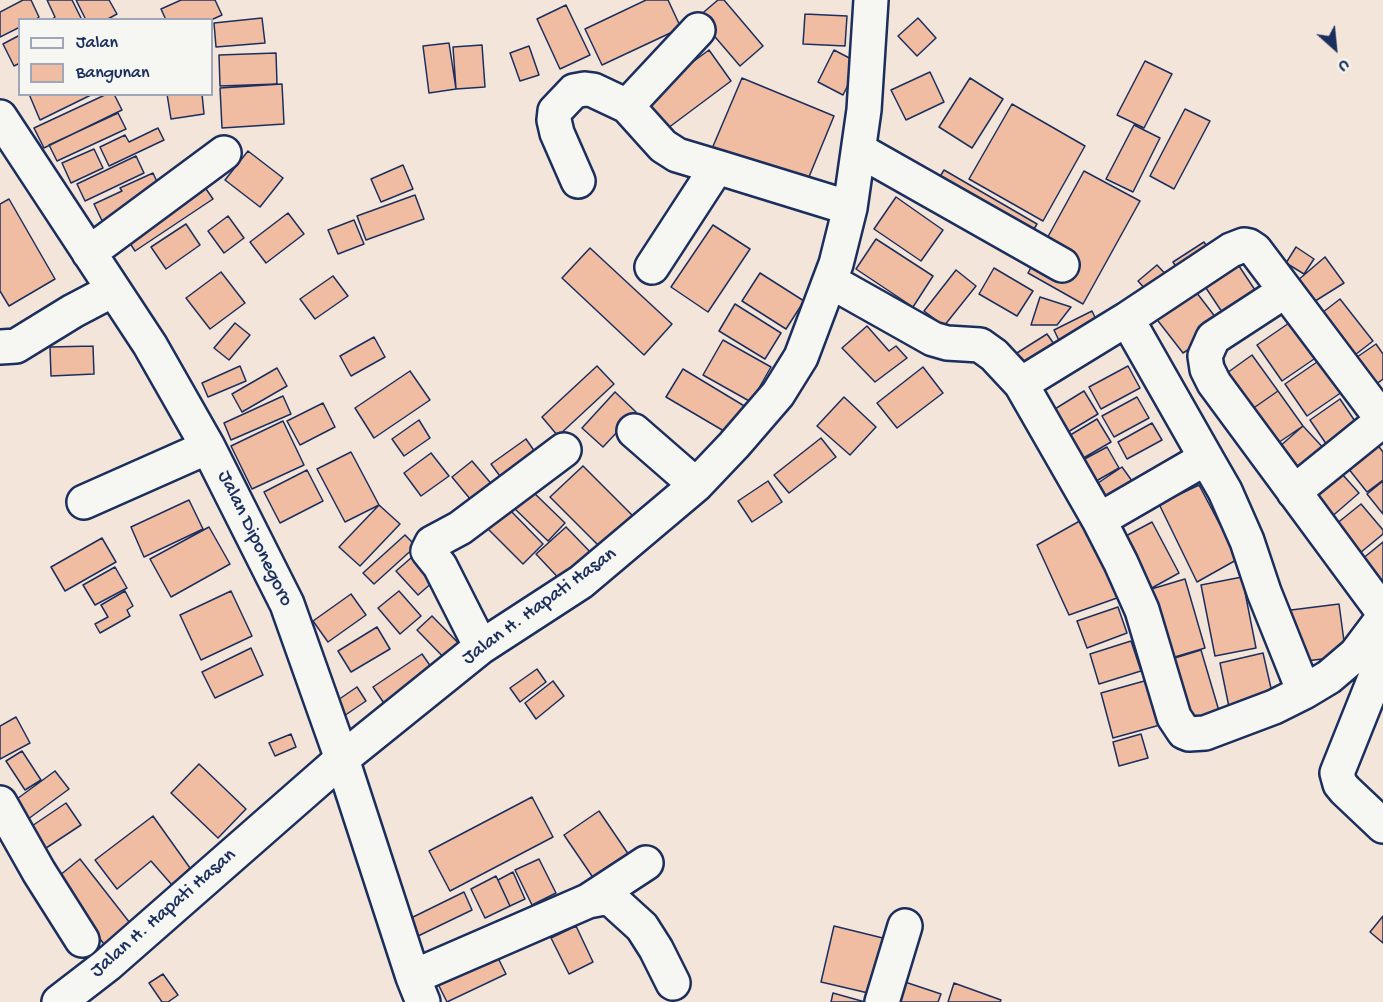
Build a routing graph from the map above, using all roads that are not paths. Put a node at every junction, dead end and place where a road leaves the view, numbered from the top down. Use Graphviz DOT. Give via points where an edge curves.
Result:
graph roads {
  1 [pos="871,0"];
  2 [pos="698,30"];
  3 [pos="627,106"];
  4 [pos="0,117"];
  5 [pos="859,150"];
  6 [pos="224,153"];
  7 [pos="717,167"];
  8 [pos="578,181"];
  9 [pos="850,208"];
  10 [pos="89,253"];
  11 [pos="1062,265"];
  12 [pos="652,267"];
  13 [pos="833,272"];
  14 [pos="113,290"];
  15 [pos="1285,291"];
  16 [pos="1127,319"];
  17 [pos="0,347"];
  18 [pos="1021,384"];
  19 [pos="1383,420"];
  20 [pos="633,431"];
  21 [pos="208,447"];
  22 [pos="564,450"];
  23 [pos="1206,458"];
  24 [pos="696,484"];
  25 [pos="1294,492"];
  26 [pos="84,502"];
  27 [pos="1099,520"];
  28 [pos="1383,612"];
  29 [pos="1383,618"];
  30 [pos="481,647"];
  31 [pos="1383,658"];
  32 [pos="1304,692"];
  33 [pos="342,759"];
  34 [pos="0,803"];
  35 [pos="1383,826"];
  36 [pos="646,862"];
  37 [pos="588,901"];
  38 [pos="905,926"];
  39 [pos="82,940"];
  40 [pos="673,983"];
  41 [pos="418,990"];
  42 [pos="59,1002"];
  43 [pos="882,1002"];
  1 -- 5 [label="street, Jalan H. Hapati Hasan"];
  2 -- 3 [label="street"];
  3 -- 7 [label="street" via="663,146 677,155"];
  3 -- 8 [label="street" via="585,89 574,91 555,111 557,133"];
  4 -- 10 [label="street, Jalan Diponegoro"];
  5 -- 9 [label="street, Jalan H. Hapati Hasan"];
  5 -- 11 [label="street"];
  6 -- 10 [label="street"];
  7 -- 9 [label="street"];
  7 -- 12 [label="street"];
  9 -- 13 [label="street, Jalan H. Hapati Hasan"];
  10 -- 14 [label="street, Jalan Diponegoro"];
  13 -- 18 [label="street" via="961,342 980,345"];
  13 -- 24 [label="street, Jalan H. Hapati Hasan" via="801,357 778,394"];
  14 -- 17 [label="street" via="16,346"];
  14 -- 21 [label="street, Jalan Diponegoro" via="150,345"];
  15 -- 16 [label="street" via="1255,250 1244,245"];
  15 -- 19 [label="street"];
  15 -- 25 [label="street" via="1213,338 1205,356 1214,384"];
  16 -- 18 [label="street"];
  16 -- 23 [label="street"];
  18 -- 27 [label="street"];
  19 -- 25 [label="street"];
  20 -- 24 [label="street"];
  21 -- 26 [label="street"];
  21 -- 33 [label="street, Jalan Diponegoro" via="287,604"];
  22 -- 30 [label="street" via="460,528 432,543 428,551 440,566"];
  23 -- 27 [label="street"];
  23 -- 32 [label="street" via="1247,541"];
  24 -- 30 [label="street, Jalan H. Hapati Hasan" via="581,582"];
  25 -- 28 [label="street"];
  27 -- 32 [label="street" via="1142,610 1174,717 1184,732 1205,733"];
  29 -- 32 [label="street" via="1356,654"];
  30 -- 33 [label="street, Jalan H. Hapati Hasan"];
  31 -- 35 [label="street" via="1337,773 1345,790"];
  33 -- 41 [label="street, Jalan Diponegoro"];
  33 -- 42 [label="street, Jalan H. Hapati Hasan" via="107,965"];
  34 -- 39 [label="street"];
  36 -- 37 [label="street"];
  37 -- 40 [label="street" via="609,897 642,927"];
  37 -- 41 [label="street"];
  38 -- 43 [label="street"];
}
